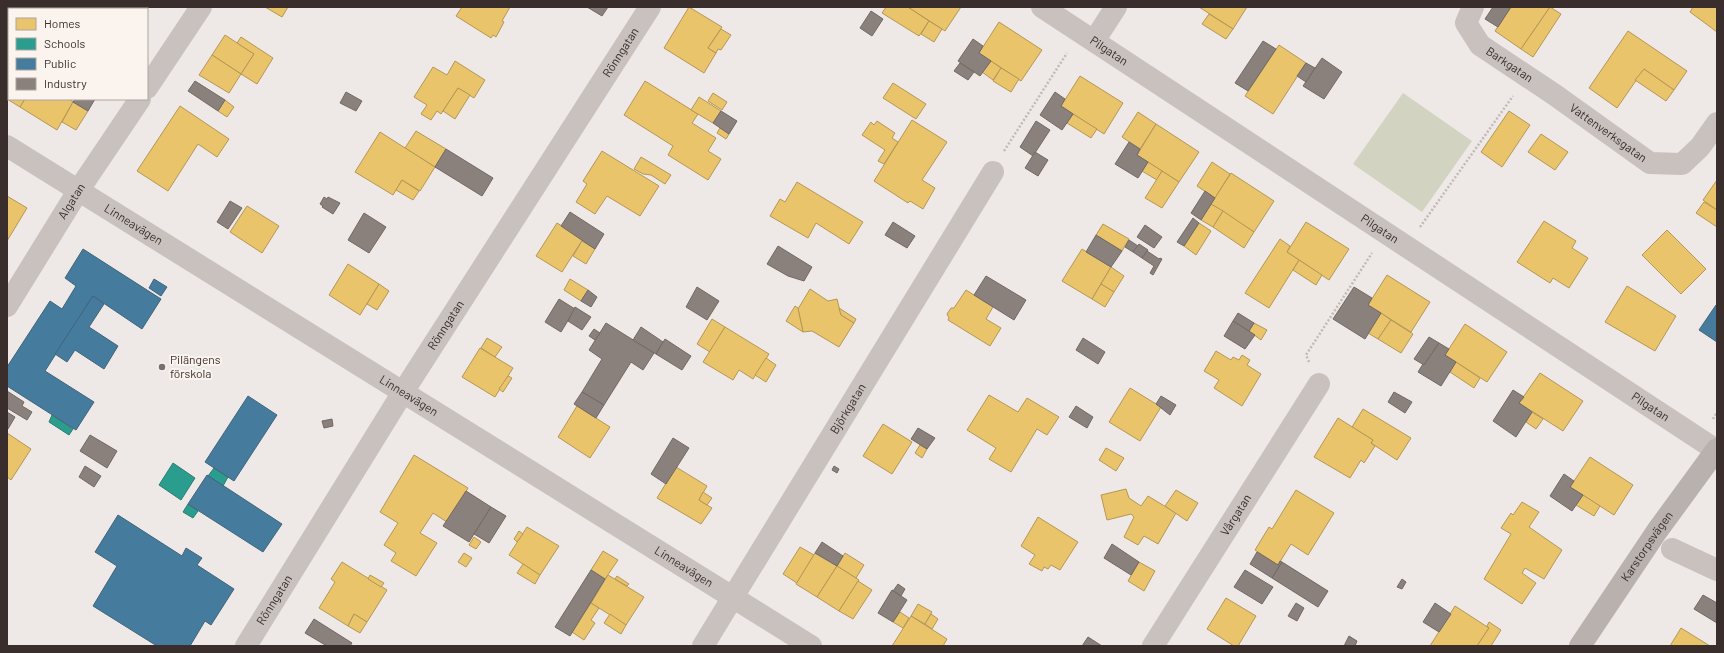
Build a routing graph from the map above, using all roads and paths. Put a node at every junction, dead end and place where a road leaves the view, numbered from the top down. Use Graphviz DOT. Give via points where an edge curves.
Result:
graph roads {
  1 [pos="201,7"];
  2 [pos="650,7"];
  3 [pos="1042,7"];
  4 [pos="1116,7"];
  5 [pos="1473,7"];
  6 [pos="1087,36"];
  7 [pos="1527,76"];
  8 [pos="148,86"];
  9 [pos="1555,95"];
  10 [pos="139,100"];
  11 [pos="1717,123"];
  12 [pos="7,146"];
  13 [pos="994,172"];
  14 [pos="78,191"];
  15 [pos="1386,232"];
  16 [pos="1406,247"];
  17 [pos="7,306"];
  18 [pos="1318,384"];
  19 [pos="403,392"];
  20 [pos="1717,450"];
  21 [pos="1672,549"];
  22 [pos="1717,570"];
  23 [pos="733,598"];
  24 [pos="246,646"];
  25 [pos="703,646"];
  26 [pos="811,646"];
  27 [pos="1152,646"];
  28 [pos="1580,646"];
  1 -- 8 [label="street"];
  2 -- 19 [label="street, Rönngatan"];
  3 -- 6 [label="street, Pilgatan"];
  4 -- 6 [label="street"];
  5 -- 7 [label="street, Barkgatan" via="1466,24 1480,45"];
  6 -- 13 [label="path" via="1002,156"];
  6 -- 15 [label="street, Pilgatan"];
  7 -- 9 [label="street, Barkgatan"];
  7 -- 16 [label="path"];
  9 -- 11 [label="street, Vattenverksgatan" via="1650,163 1682,164 1700,147"];
  10 -- 14 [label="street, Algatan"];
  12 -- 14 [label="street, Linneavägen"];
  13 -- 23 [label="street, Björkgatan"];
  14 -- 17 [label="street, Algatan"];
  14 -- 19 [label="street, Linneavägen"];
  15 -- 16 [label="street, Pilgatan"];
  15 -- 18 [label="path" via="1306,355"];
  16 -- 20 [label="street, Pilgatan"];
  18 -- 27 [label="street, Vårgatan"];
  19 -- 23 [label="street, Linneavägen"];
  19 -- 24 [label="street, Rönngatan"];
  20 -- 28 [label="street, Karstorpsvägen" via="1657,531"];
  21 -- 22 [label="street"];
  23 -- 25 [label="street, Björkgatan"];
  23 -- 26 [label="street, Linneavägen"];
}
